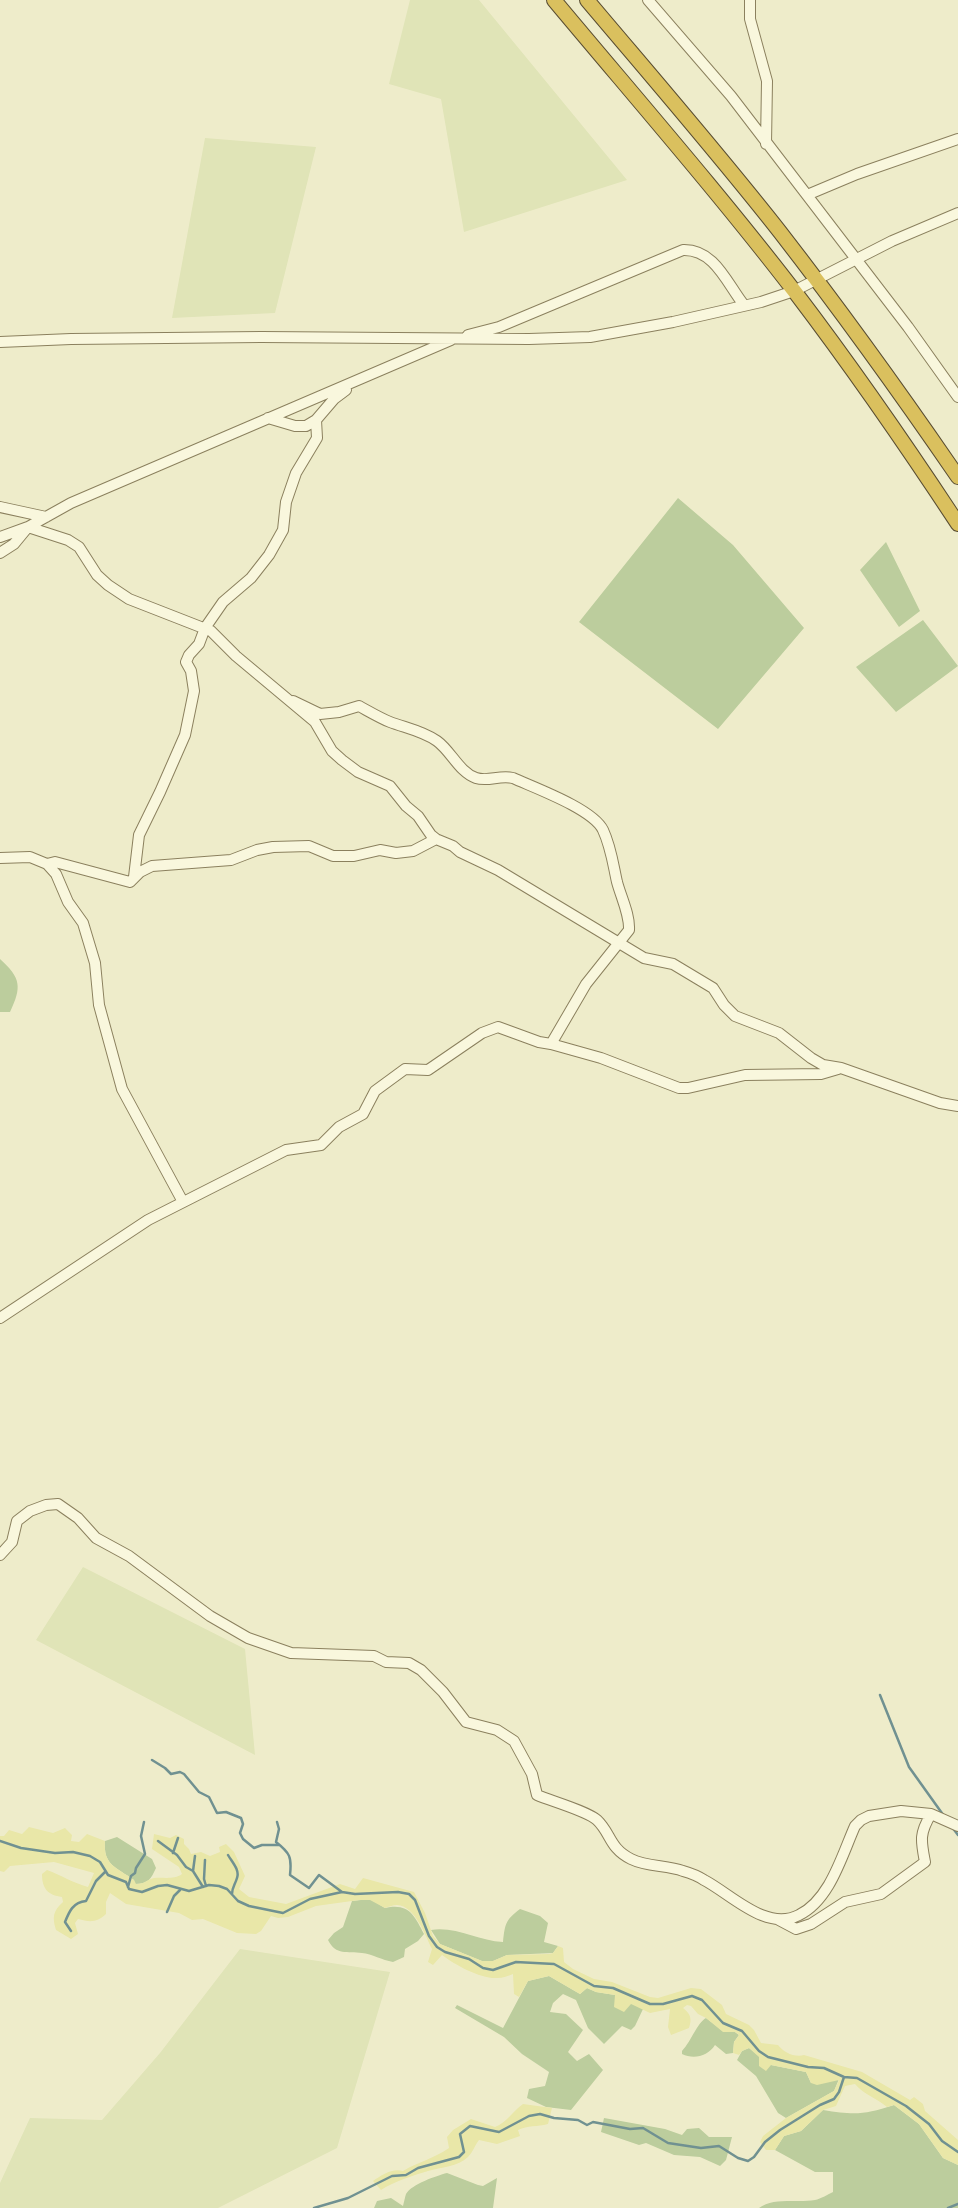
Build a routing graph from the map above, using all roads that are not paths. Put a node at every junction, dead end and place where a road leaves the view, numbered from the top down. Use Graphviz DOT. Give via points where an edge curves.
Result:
graph roads {
  1 [pos="554,0"];
  2 [pos="587,0"];
  3 [pos="648,0"];
  4 [pos="750,0"];
  5 [pos="958,139"];
  6 [pos="766,144"];
  7 [pos="807,195"];
  8 [pos="958,213"];
  9 [pos="856,260"];
  10 [pos="816,280"];
  11 [pos="794,291"];
  12 [pos="744,305"];
  13 [pos="456,338"];
  14 [pos="0,342"];
  15 [pos="361,379"];
  16 [pos="958,397"];
  17 [pos="268,418"];
  18 [pos="316,420"];
  19 [pos="958,477"];
  20 [pos="0,507"];
  21 [pos="46,517"];
  22 [pos="958,524"];
  23 [pos="28,527"];
  24 [pos="0,537"];
  25 [pos="0,553"];
  26 [pos="205,628"];
  27 [pos="293,701"];
  28 [pos="436,839"];
  29 [pos="0,858"];
  30 [pos="47,864"];
  31 [pos="134,878"];
  32 [pos="619,942"];
  33 [pos="552,1044"];
  34 [pos="841,1068"];
  35 [pos="958,1106"];
  36 [pos="183,1202"];
  37 [pos="0,1318"];
  38 [pos="0,1555"];
  39 [pos="931,1814"];
  40 [pos="958,1826"];
  41 [pos="773,1917"];
  1 -- 11 [label="highway"];
  2 -- 10 [label="highway" via="700,134"];
  3 -- 6 [label="street" via="731,96"];
  4 -- 6 [label="street" via="750,18 768,81"];
  5 -- 7 [label="street"];
  6 -- 7 [label="street"];
  7 -- 9 [label="street"];
  8 -- 9 [label="street"];
  9 -- 10 [label="street"];
  9 -- 16 [label="street"];
  10 -- 11 [label="street"];
  10 -- 19 [label="highway" via="910,406"];
  11 -- 12 [label="street"];
  11 -- 22 [label="highway" via="888,417"];
  12 -- 13 [label="street" via="590,337"];
  12 -- 13 [label="street" via="717,266 705,256 683,250 499,327"];
  13 -- 14 [label="street" via="261,337"];
  13 -- 15 [label="street"];
  15 -- 17 [label="street"];
  15 -- 18 [label="street" via="334,399"];
  17 -- 18 [label="street" via="295,426 306,426"];
  17 -- 21 [label="street" via="71,503"];
  18 -- 26 [label="street" via="317,438 296,473 286,502 283,530 252,578 223,602"];
  20 -- 21 [label="street"];
  21 -- 23 [label="street"];
  23 -- 24 [label="street"];
  23 -- 25 [label="street" via="14,544"];
  23 -- 26 [label="street" via="48,532 79,547 102,580 129,598"];
  26 -- 27 [label="street"];
  26 -- 31 [label="street" via="200,644 186,662 194,691 185,734 139,835"];
  27 -- 28 [label="street" via="315,722 332,751 358,772 390,786"];
  27 -- 32 [label="street" via="320,714 359,706 439,742 474,778 513,778 587,813 602,827 611,849 630,922 629,930"];
  28 -- 31 [label="street" via="413,851 380,850 354,856 333,856 309,846 273,847 231,860 152,866"];
  28 -- 32 [label="street" via="498,870"];
  29 -- 30 [label="street" via="30,857"];
  30 -- 31 [label="street" via="54,862 122,882 130,882"];
  30 -- 36 [label="street" via="83,923 95,963 99,1005 122,1089"];
  32 -- 33 [label="street" via="586,984"];
  32 -- 34 [label="street" via="644,958 673,964 713,988 735,1016 779,1033 822,1065"];
  33 -- 34 [label="street" via="601,1058 679,1088 745,1074 821,1074"];
  33 -- 36 [label="street" via="498,1027 482,1033 428,1070 405,1069 375,1091 362,1114 339,1127 321,1146 286,1150"];
  34 -- 35 [label="street" via="940,1103"];
  36 -- 37 [label="street" via="133,1230"];
  38 -- 41 [label="street" via="12,1542 17,1521 30,1511 58,1504 78,1518 96,1538 129,1556 210,1616 248,1638 291,1653 374,1656 386,1662 409,1663 443,1692 466,1722 497,1730 514,1741 532,1774 537,1795 590,1815 620,1852 633,1860 704,1879 740,1904"];
  39 -- 40 [label="street"];
  39 -- 41 [label="street" via="890,1811 861,1820 816,1903 789,1919"];
  39 -- 41 [label="street" via="920,1838 925,1862 881,1894 845,1902 811,1924 796,1929"];
}
